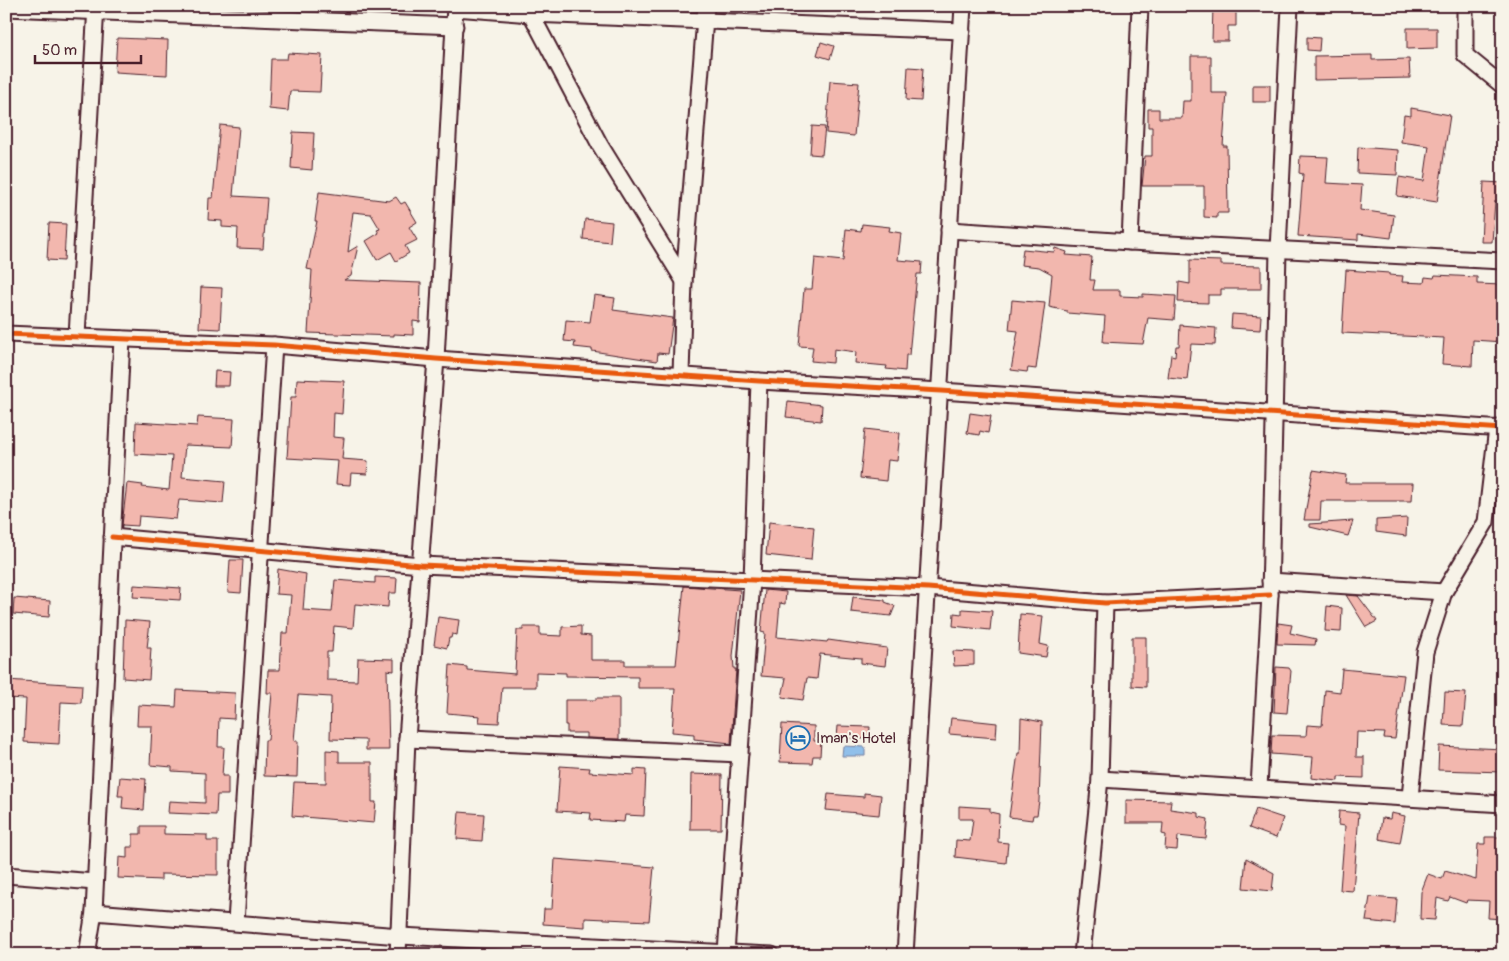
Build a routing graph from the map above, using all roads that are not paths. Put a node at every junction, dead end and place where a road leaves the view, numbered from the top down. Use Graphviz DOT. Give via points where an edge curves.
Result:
graph roads {
  1 [pos="963,6"];
  2 [pos="1140,6"];
  3 [pos="1290,6"];
  4 [pos="1465,6"];
  5 [pos="455,7"];
  6 [pos="6,8"];
  7 [pos="96,9"];
  8 [pos="531,14"];
  9 [pos="705,14"];
  10 [pos="455,26"];
  11 [pos="962,31"];
  12 [pos="1503,86"];
  13 [pos="949,230"];
  14 [pos="1130,242"];
  15 [pos="1278,250"];
  16 [pos="1503,261"];
  17 [pos="684,281"];
  18 [pos="6,334"];
  19 [pos="77,336"];
  20 [pos="122,339"];
  21 [pos="274,344"];
  22 [pos="436,359"];
  23 [pos="681,374"];
  24 [pos="759,381"];
  25 [pos="941,391"];
  26 [pos="1274,414"];
  27 [pos="1500,428"];
  28 [pos="112,537"];
  29 [pos="262,552"];
  30 [pos="421,565"];
  31 [pos="752,580"];
  32 [pos="928,588"];
  33 [pos="1270,588"];
  34 [pos="1444,592"];
  35 [pos="1105,603"];
  36 [pos="407,740"];
  37 [pos="740,754"];
  38 [pos="1100,779"];
  39 [pos="1259,787"];
  40 [pos="1410,798"];
  41 [pos="1503,804"];
  42 [pos="6,875"];
  43 [pos="95,882"];
  44 [pos="94,912"];
  45 [pos="236,922"];
  46 [pos="400,936"];
  47 [pos="573,950"];
  48 [pos="726,953"];
  49 [pos="87,954"];
  50 [pos="398,955"];
  51 [pos="772,955"];
  52 [pos="905,955"];
  53 [pos="1082,955"];
  1 -- 11 [label="street"];
  2 -- 14 [label="street"];
  3 -- 15 [label="street"];
  4 -- 12 [label="street" via="1464,55"];
  5 -- 8 [label="street"];
  5 -- 10 [label="street"];
  6 -- 7 [label="street"];
  7 -- 10 [label="street"];
  7 -- 19 [label="street"];
  8 -- 9 [label="street"];
  8 -- 17 [label="street" via="600,145"];
  9 -- 11 [label="street"];
  9 -- 17 [label="street"];
  10 -- 22 [label="street"];
  11 -- 13 [label="street"];
  13 -- 14 [label="street"];
  13 -- 25 [label="street"];
  14 -- 15 [label="street"];
  15 -- 16 [label="street"];
  15 -- 26 [label="street"];
  17 -- 23 [label="street"];
  18 -- 19 [label="street"];
  19 -- 20 [label="street"];
  20 -- 21 [label="street"];
  20 -- 28 [label="street"];
  21 -- 22 [label="street"];
  21 -- 29 [label="street"];
  22 -- 23 [label="street"];
  22 -- 30 [label="street"];
  23 -- 24 [label="street"];
  24 -- 25 [label="street"];
  24 -- 31 [label="street"];
  25 -- 26 [label="street"];
  25 -- 32 [label="street"];
  26 -- 27 [label="street"];
  26 -- 33 [label="street"];
  27 -- 34 [label="street" via="1486,522"];
  28 -- 29 [label="street"];
  28 -- 43 [label="street"];
  29 -- 30 [label="street"];
  29 -- 45 [label="street"];
  30 -- 31 [label="street"];
  30 -- 36 [label="street"];
  31 -- 32 [label="street"];
  31 -- 37 [label="street"];
  32 -- 35 [label="street"];
  32 -- 52 [label="street"];
  33 -- 34 [label="street"];
  33 -- 35 [label="street"];
  33 -- 39 [label="street"];
  34 -- 40 [label="street" via="1425,652"];
  35 -- 38 [label="street"];
  36 -- 37 [label="street"];
  36 -- 46 [label="street"];
  37 -- 48 [label="street"];
  38 -- 39 [label="street"];
  38 -- 53 [label="street"];
  39 -- 40 [label="street"];
  40 -- 41 [label="street"];
  42 -- 43 [label="street"];
  43 -- 44 [label="street"];
  44 -- 45 [label="street"];
  44 -- 49 [label="street"];
  45 -- 46 [label="street"];
  46 -- 47 [label="street"];
  46 -- 50 [label="street"];
  47 -- 48 [label="street"];
  48 -- 51 [label="street"];
}
